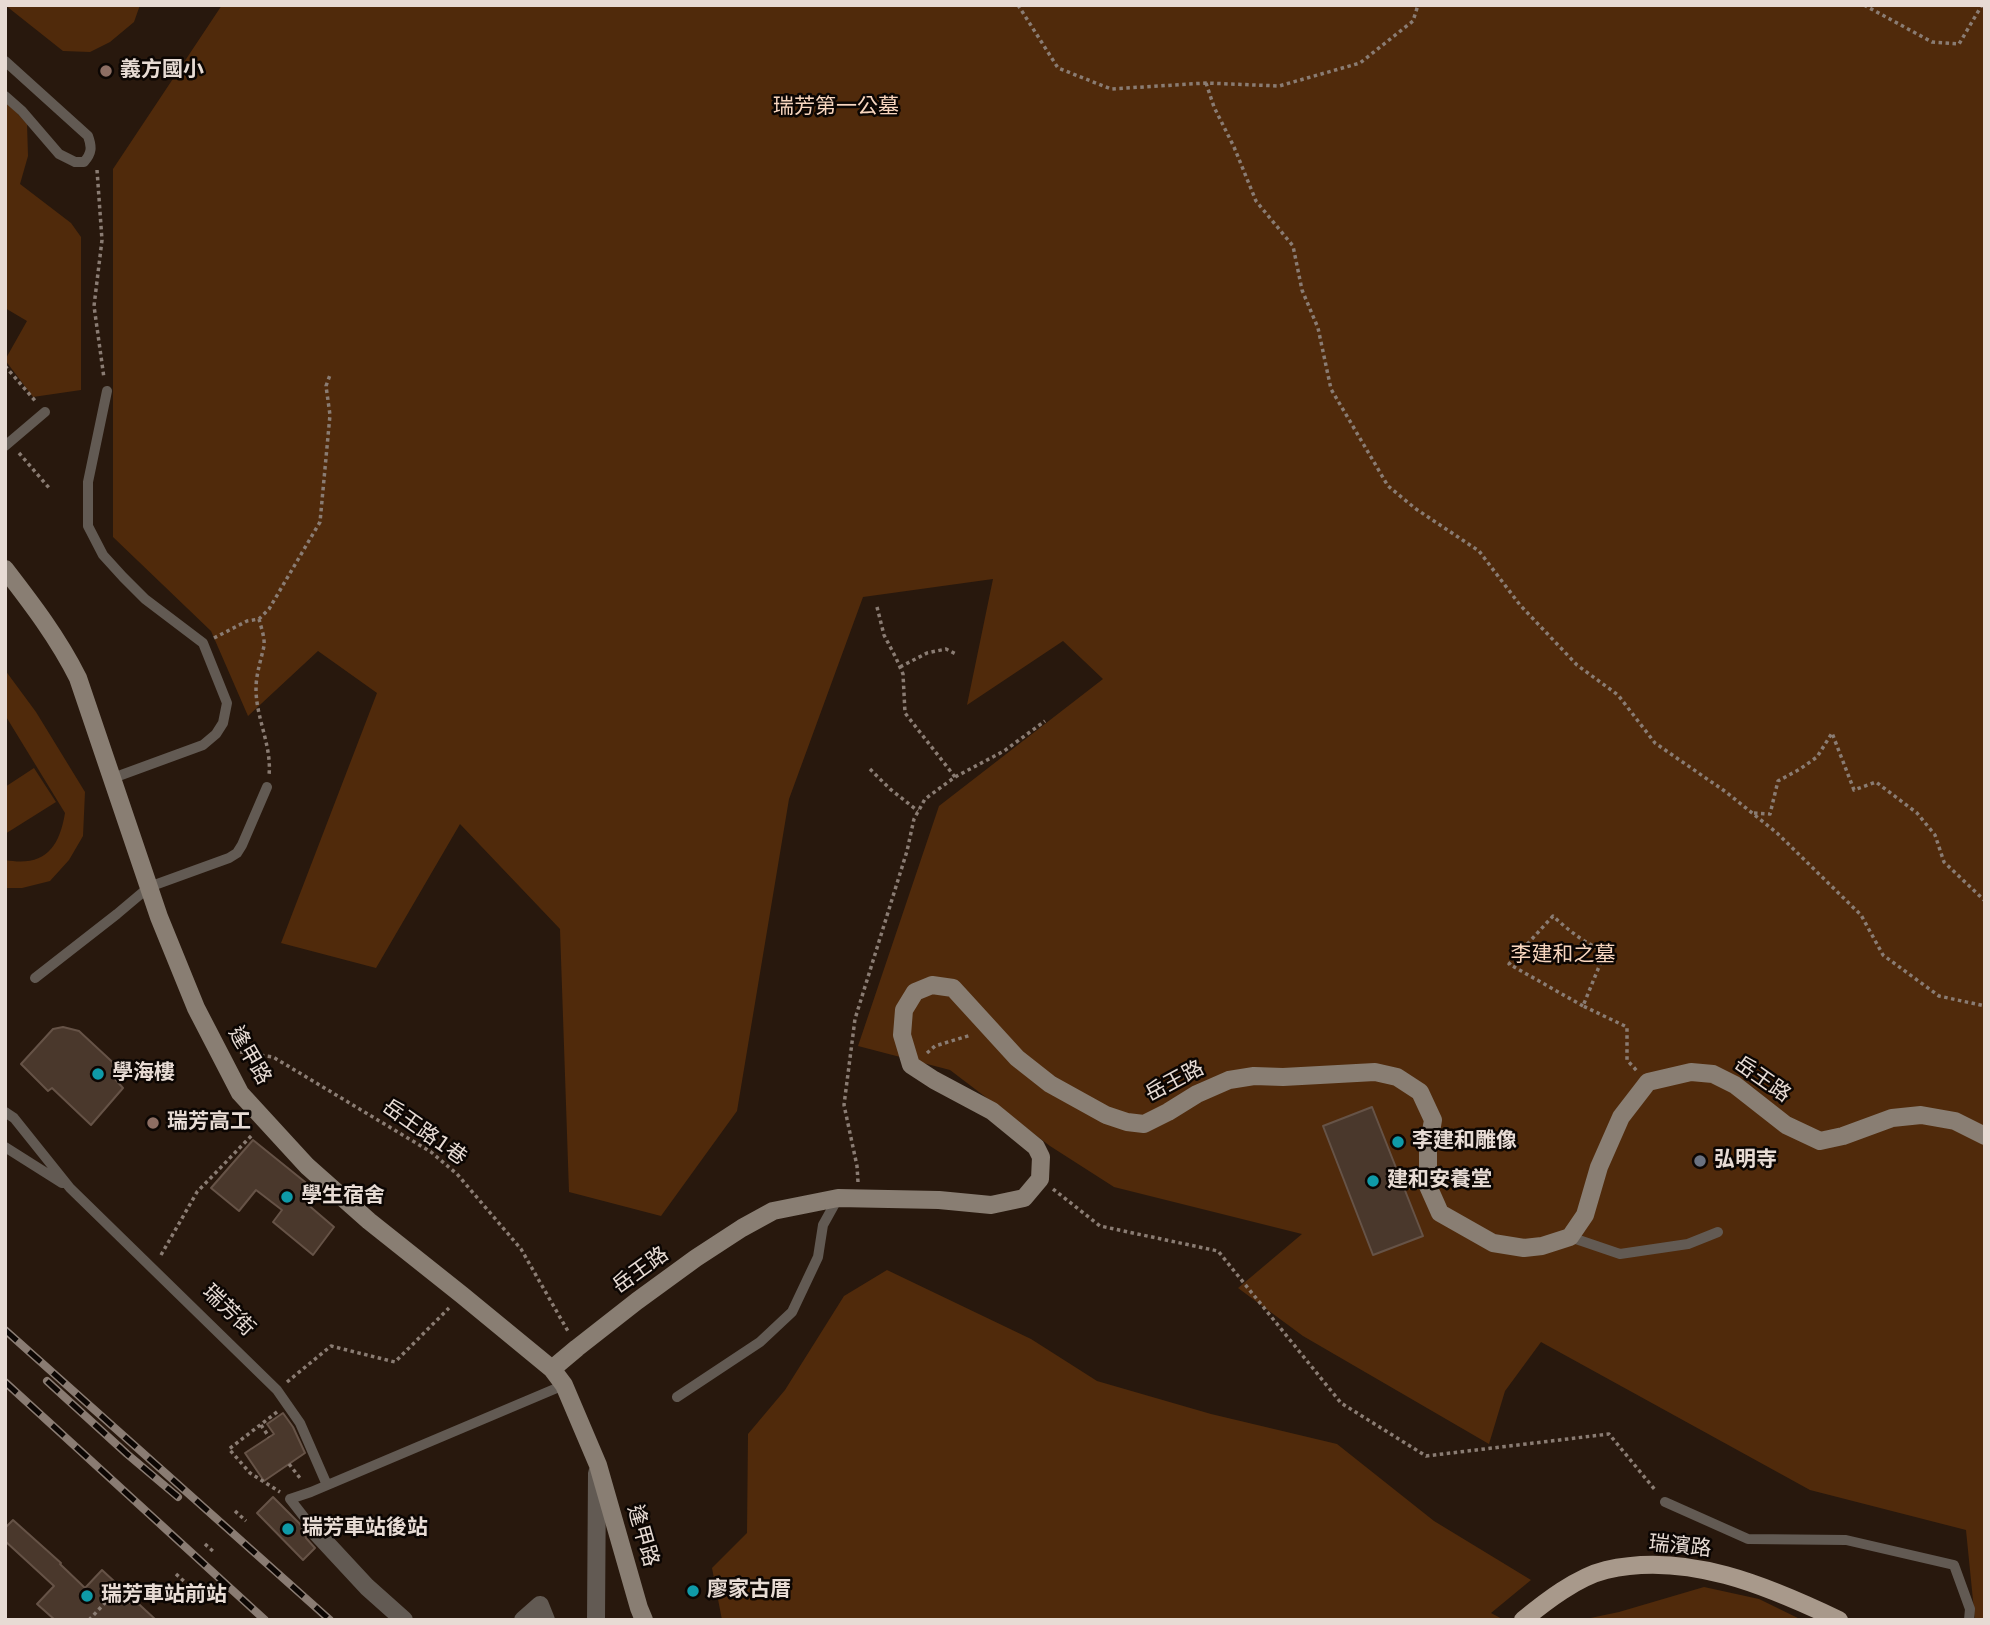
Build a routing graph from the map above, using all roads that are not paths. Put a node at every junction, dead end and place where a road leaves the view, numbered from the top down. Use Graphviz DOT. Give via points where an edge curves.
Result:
graph roads {
  1 [pos="5,61"];
  2 [pos="5,96"];
  3 [pos="107,391"];
  4 [pos="45,412"];
  5 [pos="8,444"];
  6 [pos="5,569"];
  7 [pos="113,778"];
  8 [pos="267,787"];
  9 [pos="149,887"];
  10 [pos="35,978"];
  11 [pos="5,1112"];
  12 [pos="1985,1136"];
  13 [pos="5,1147"];
  14 [pos="70,1188"];
  15 [pos="838,1198"];
  16 [pos="1718,1232"];
  17 [pos="1570,1237"];
  18 [pos="552,1369"];
  19 [pos="564,1385"];
  20 [pos="677,1397"];
  21 [pos="597,1465"];
  22 [pos="327,1485"];
  23 [pos="1665,1502"];
  24 [pos="314,1531"];
  25 [pos="404,1620"];
  26 [pos="523,1620"];
  27 [pos="546,1620"];
  28 [pos="596,1620"];
  29 [pos="644,1620"];
  30 [pos="1523,1620"];
  31 [pos="1839,1620"];
  32 [pos="1969,1620"];
  1 -- 2 [label="lane" via="88,135 90,155 84,162 75,162 59,154"];
  3 -- 7 [label="lane" via="88,482 88,526 103,555 123,577 203,643 227,703 223,723 203,745"];
  4 -- 5 [label="lane"];
  6 -- 7 [label="street, 逢甲路" via="66,653"];
  7 -- 9 [label="street, 逢甲路"];
  8 -- 9 [label="lane" via="237,853"];
  9 -- 10 [label="lane"];
  9 -- 18 [label="street, 逢甲路" via="196,1007 240,1093 307,1166 369,1221"];
  11 -- 14 [label="lane, 瑞芳街"];
  12 -- 17 [label="street, 岳王路" via="1955,1121 1921,1115 1892,1118 1820,1141 1786,1125 1735,1085 1713,1074 1691,1072 1648,1082 1621,1117 1599,1167 1585,1216"];
  13 -- 14 [label="lane, 瑞芳街"];
  14 -- 22 [label="lane, 瑞芳街" via="277,1390 300,1423"];
  15 -- 17 [label="street, 岳王路" via="991,1205 1024,1198 1040,1179 1041,1157 1036,1147 992,1111 911,1065 902,1035 904,1010 915,992 932,985 953,988 1017,1058 1051,1084 1127,1122 1144,1124 1229,1080 1375,1072 1397,1077 1420,1092 1433,1120 1428,1186 1440,1213 1493,1243 1524,1248"];
  15 -- 18 [label="street, 岳王路" via="773,1211 742,1228"];
  15 -- 20 [label="lane" via="823,1225 818,1257 792,1312 760,1342"];
  16 -- 17 [label="lane" via="1688,1244 1620,1254"];
  18 -- 19 [label="street, 逢甲路"];
  19 -- 21 [label="street, 逢甲路"];
  19 -- 22 [label="lane"];
  21 -- 28 [label="street, 逢甲路"];
  21 -- 29 [label="street, 逢甲路"];
  22 -- 24 [label="lane" via="290,1499"];
  23 -- 32 [label="lane" via="1748,1539 1846,1540 1954,1565 1970,1609"];
  24 -- 25 [label="street"];
  26 -- 27 [label="street" via="540,1605"];
  30 -- 31 [label="main road, 瑞濱路" via="1568,1587 1604,1570 1647,1564 1751,1582"];
}
